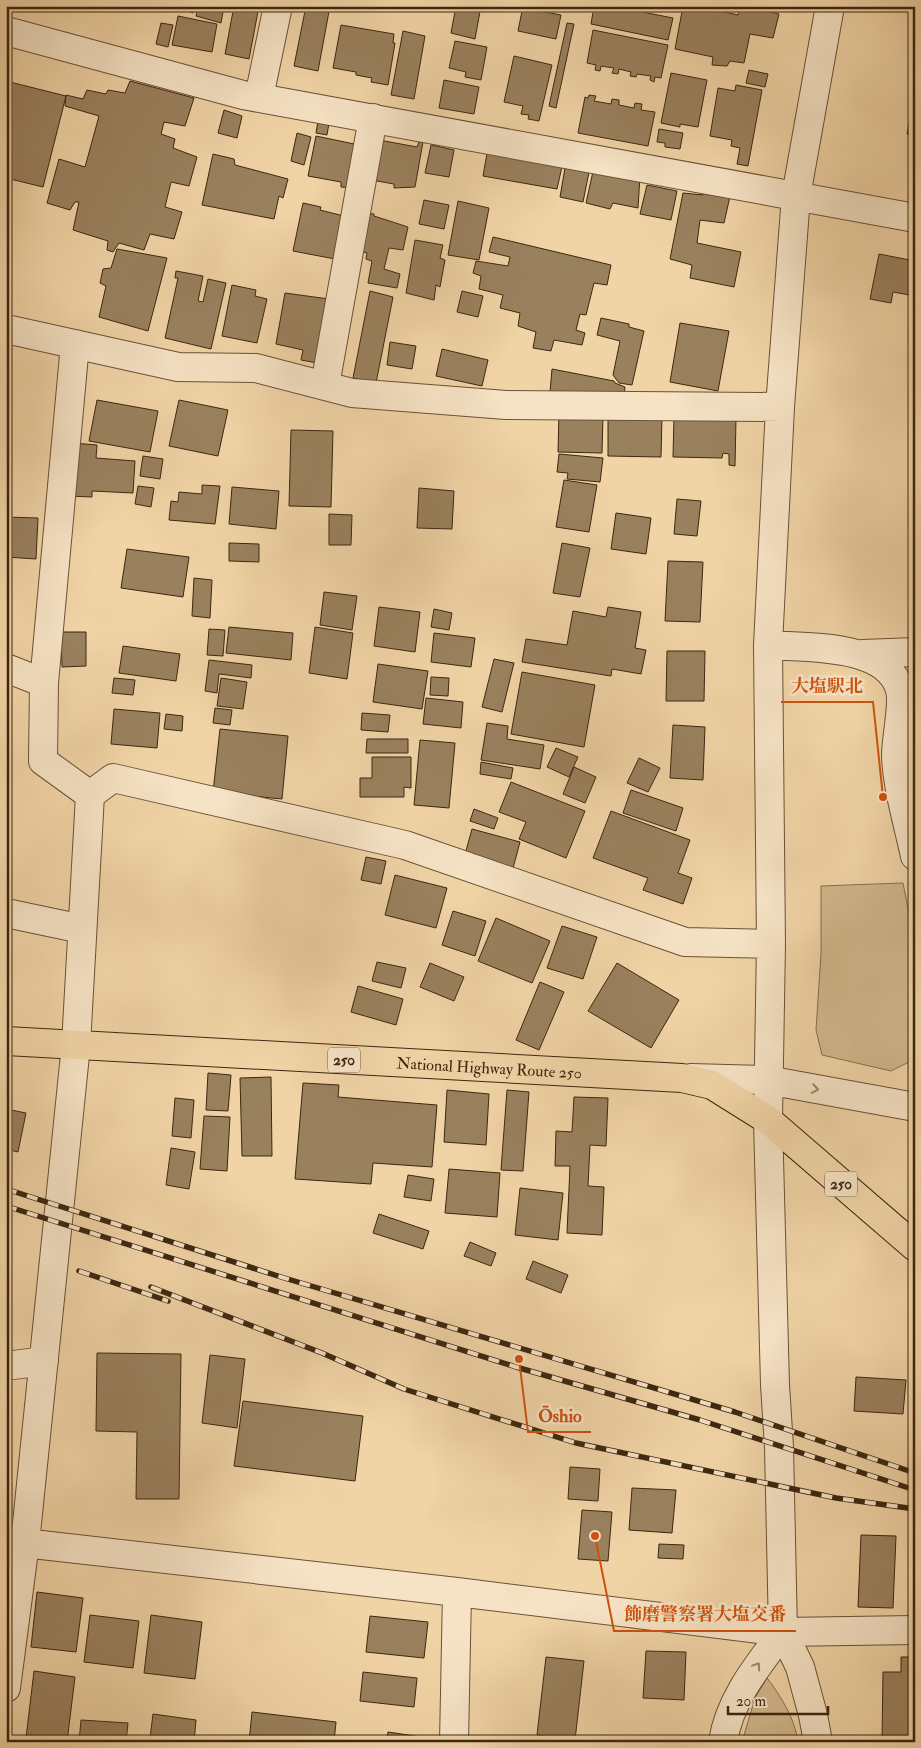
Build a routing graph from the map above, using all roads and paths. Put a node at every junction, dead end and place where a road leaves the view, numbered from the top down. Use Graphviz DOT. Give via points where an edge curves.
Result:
graph roads {
  1 [pos="278,6"];
  2 [pos="830,6"];
  3 [pos="6,31"];
  4 [pos="259,98"];
  5 [pos="373,118"];
  6 [pos="796,196"];
  7 [pos="915,218"];
  8 [pos="6,329"];
  9 [pos="75,344"];
  10 [pos="325,385"];
  11 [pos="780,407"];
  12 [pos="768,645"];
  13 [pos="915,652"];
  14 [pos="862,654"];
  15 [pos="6,668"];
  16 [pos="44,683"];
  17 [pos="90,795"];
  18 [pos="915,856"];
  19 [pos="6,913"];
  20 [pos="82,929"];
  21 [pos="771,944"];
  22 [pos="6,1041"];
  23 [pos="76,1045"];
  24 [pos="682,1078"];
  25 [pos="767,1080"];
  26 [pos="915,1107"];
  27 [pos="768,1120"];
  28 [pos="915,1247"];
  29 [pos="44,1361"];
  30 [pos="6,1366"];
  31 [pos="16,1542"];
  32 [pos="457,1592"];
  33 [pos="915,1630"];
  34 [pos="783,1632"];
  35 [pos="6,1688"];
  36 [pos="454,1742"];
  37 [pos="723,1742"];
  38 [pos="818,1742"];
  1 -- 4 [label="street"];
  2 -- 6 [label="street"];
  3 -- 4 [label="street"];
  4 -- 5 [label="street"];
  5 -- 6 [label="street"];
  5 -- 10 [label="street"];
  6 -- 7 [label="street"];
  6 -- 11 [label="street"];
  8 -- 9 [label="street"];
  9 -- 10 [label="street" via="178,367 256,368"];
  9 -- 16 [label="street"];
  10 -- 11 [label="street" via="352,393 506,405"];
  11 -- 12 [label="street"];
  12 -- 14 [label="street"];
  12 -- 21 [label="street"];
  13 -- 14 [label="street"];
  14 -- 18 [label="street" via="895,677 901,692 896,754"];
  15 -- 16 [label="street"];
  16 -- 17 [label="street" via="43,761"];
  17 -- 20 [label="street"];
  17 -- 21 [label="street" via="112,778 405,845 685,942"];
  19 -- 20 [label="street"];
  20 -- 23 [label="street"];
  21 -- 25 [label="street"];
  22 -- 23 [label="highway, National Highway Route 250 / 250"];
  23 -- 24 [label="highway, National Highway Route 250 / 250"];
  23 -- 29 [label="street"];
  24 -- 25 [label="street"];
  24 -- 27 [label="highway, National Highway Route 250 / 250" via="712,1086"];
  25 -- 26 [label="street, one-way"];
  25 -- 27 [label="street"];
  27 -- 28 [label="highway, National Highway Route 250 / 250"];
  27 -- 34 [label="street"];
  29 -- 30 [label="street"];
  29 -- 31 [label="street"];
  31 -- 32 [label="street"];
  31 -- 35 [label="street"];
  32 -- 34 [label="street"];
  32 -- 36 [label="street"];
  33 -- 34 [label="street"];
  37 -- 34 [label="street, one-way" via="734,1706 756,1666"];
  34 -- 38 [label="street" via="800,1667"];
}
